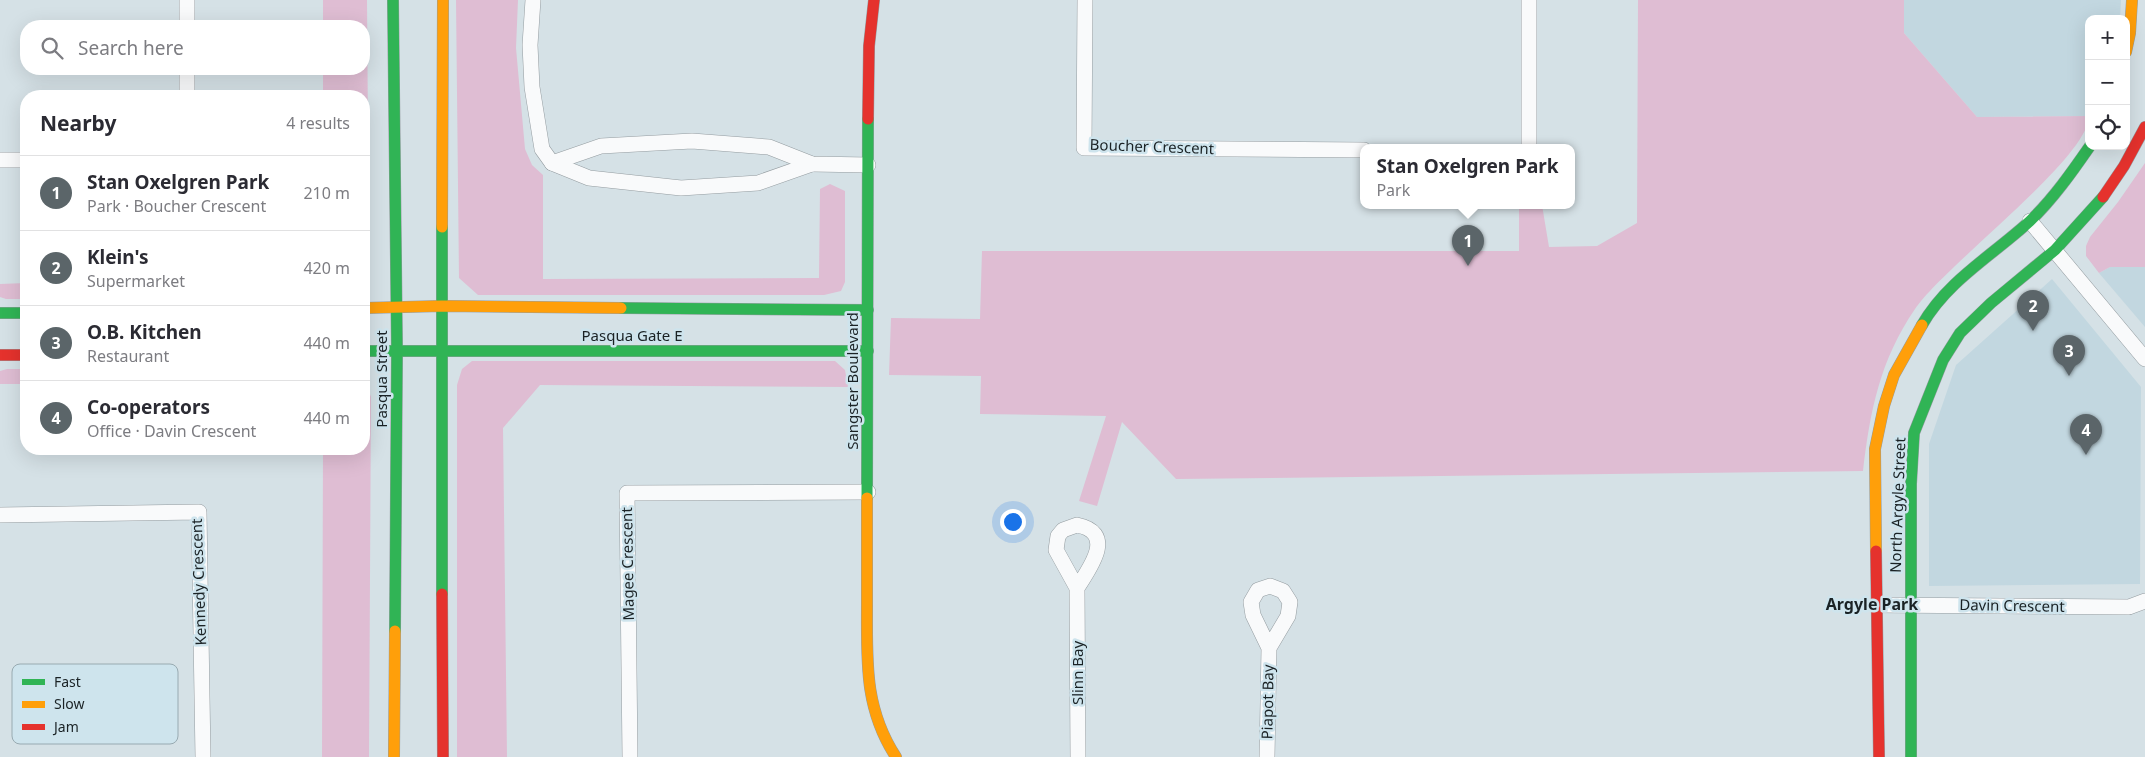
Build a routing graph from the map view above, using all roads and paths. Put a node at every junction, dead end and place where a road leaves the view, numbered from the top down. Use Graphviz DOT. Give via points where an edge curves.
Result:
graph roads {
  1 [pos="187,0"];
  2 [pos="393,0"];
  3 [pos="443,0"];
  4 [pos="533,0"];
  5 [pos="874,0"];
  6 [pos="1085,0"];
  7 [pos="1529,0"];
  8 [pos="2132,0"];
  9 [pos="187,20"];
  10 [pos="2130,33"];
  11 [pos="187,75"];
  12 [pos="187,90"];
  13 [pos="2145,127"];
  14 [pos="1529,144"];
  15 [pos="1360,150"];
  16 [pos="2087,150"];
  17 [pos="0,160"];
  18 [pos="20,160"];
  19 [pos="552,163"];
  20 [pos="812,164"];
  21 [pos="868,165"];
  22 [pos="2030,221"];
  23 [pos="2055,250"];
  24 [pos="442,306"];
  25 [pos="396,307"];
  26 [pos="370,308"];
  27 [pos="868,310"];
  28 [pos="0,313"];
  29 [pos="20,313"];
  30 [pos="370,351"];
  31 [pos="397,351"];
  32 [pos="441,351"];
  33 [pos="868,351"];
  34 [pos="0,355"];
  35 [pos="20,355"];
  36 [pos="2145,359"];
  37 [pos="868,492"];
  38 [pos="0,514"];
  39 [pos="1077,588"];
  40 [pos="2145,601"];
  41 [pos="1878,605"];
  42 [pos="1910,605"];
  43 [pos="1269,648"];
  44 [pos="203,757"];
  45 [pos="394,757"];
  46 [pos="443,757"];
  47 [pos="630,757"];
  48 [pos="896,757"];
  49 [pos="1078,757"];
  50 [pos="1267,757"];
  51 [pos="1879,757"];
  52 [pos="1911,757"];
  1 -- 9 [label="street"];
  2 -- 25 [label="street, Pasqua Street"];
  3 -- 24 [label="street"];
  4 -- 19 [label="street" via="532,87 542,149"];
  5 -- 21 [label="street, Sangster Boulevard"];
  6 -- 15 [label="street, Boucher Crescent" via="1084,148"];
  7 -- 14 [label="street"];
  8 -- 10 [label="street"];
  11 -- 12 [label="street"];
  13 -- 23 [label="street, North Argyle Street" via="2102,198"];
  16 -- 22 [label="street, North Argyle Street" via="2062,186"];
  17 -- 18 [label="street"];
  19 -- 20 [label="street" via="601,146 692,141 769,147"];
  19 -- 20 [label="street" via="589,178 681,188 758,183"];
  20 -- 21 [label="street"];
  21 -- 27 [label="street, Sangster Boulevard"];
  22 -- 23 [label="street"];
  22 -- 41 [label="street, North Argyle Street" via="1958,280 1926,318 1894,375 1875,449"];
  23 -- 36 [label="street"];
  23 -- 42 [label="street, North Argyle Street" via="1960,333 1942,360 1914,434"];
  24 -- 25 [label="street, Pasqua Gate E"];
  24 -- 27 [label="street, Pasqua Gate E"];
  24 -- 32 [label="street"];
  25 -- 26 [label="street, Pasqua Gate E"];
  25 -- 31 [label="street, Pasqua Street"];
  27 -- 33 [label="street, Sangster Boulevard"];
  28 -- 29 [label="street"];
  30 -- 31 [label="street, Pasqua Gate E"];
  31 -- 32 [label="street, Pasqua Gate E"];
  31 -- 45 [label="street, Pasqua Street"];
  32 -- 33 [label="street, Pasqua Gate E"];
  32 -- 46 [label="street"];
  33 -- 37 [label="street, Sangster Boulevard"];
  34 -- 35 [label="street"];
  37 -- 47 [label="street, Magee Crescent" via="627,493"];
  37 -- 48 [label="street, Sangster Boulevard" via="867,673 874,713 884,740"];
  38 -- 44 [label="street, Kennedy Crescent" via="199,512"];
  39 -- 49 [label="street, Slinn Bay"];
  40 -- 42 [label="street, Davin Crescent" via="2129,607"];
  41 -- 42 [label="street, Davin Crescent"];
  41 -- 51 [label="street, North Argyle Street"];
  42 -- 52 [label="street, North Argyle Street"];
  43 -- 50 [label="street, Piapot Bay"];
}
